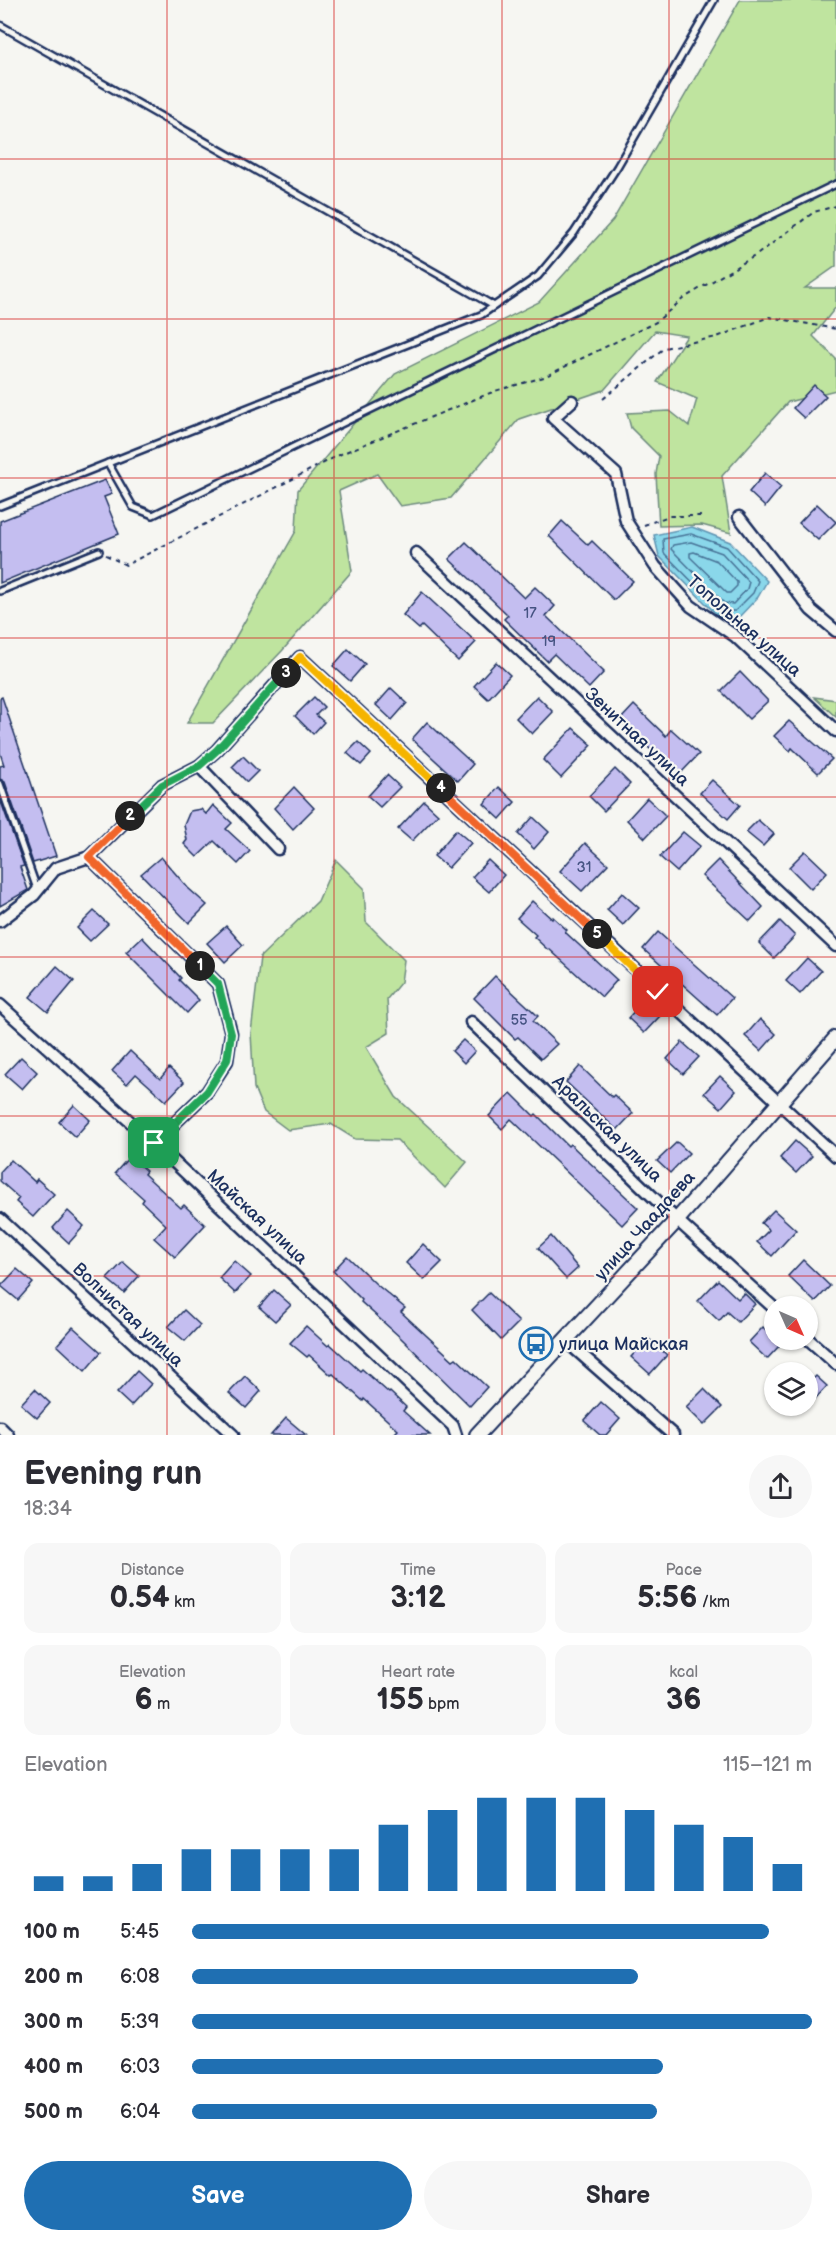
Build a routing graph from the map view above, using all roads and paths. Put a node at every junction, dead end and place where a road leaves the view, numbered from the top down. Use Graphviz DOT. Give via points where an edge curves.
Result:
graph roads {
  1 [pos="714,0"];
  2 [pos="0,25"];
  3 [pos="836,183"];
  4 [pos="836,206"];
  5 [pos="494,306"];
  6 [pos="836,329"];
  7 [pos="603,399"];
  8 [pos="572,401"];
  9 [pos="108,463"];
  10 [pos="0,506"];
  11 [pos="705,516"];
  12 [pos="739,517"];
  13 [pos="632,530"];
  14 [pos="99,551"];
  15 [pos="416,553"];
  16 [pos="0,591"];
  17 [pos="836,631"];
  18 [pos="836,732"];
  19 [pos="199,766"];
  20 [pos="0,784"];
  21 [pos="278,849"];
  22 [pos="89,857"];
  23 [pos="38,891"];
  24 [pos="0,921"];
  25 [pos="836,946"];
  26 [pos="0,1005"];
  27 [pos="471,1022"];
  28 [pos="836,1038"];
  29 [pos="778,1103"];
  30 [pos="154,1143"];
  31 [pos="836,1156"];
  32 [pos="0,1219"];
  33 [pos="677,1220"];
  34 [pos="764,1299"];
  35 [pos="565,1340"];
  36 [pos="818,1348"];
  37 [pos="836,1364"];
  38 [pos="0,1427"];
  39 [pos="8,1435"];
  40 [pos="233,1435"];
  41 [pos="456,1435"];
  42 [pos="477,1435"];
  43 [pos="673,1435"];
  1 -- 5 [label="lane" via="574,233 538,276"];
  2 -- 5 [label="lane"];
  3 -- 9 [label="lane" via="153,515 133,507"];
  4 -- 14 [label="path" via="814,212 758,254 684,298 656,322 544,377 495,391 343,453 126,565"];
  5 -- 9 [label="lane" via="481,315"];
  6 -- 7 [label="path" via="769,317 717,337 664,348"];
  8 -- 13 [label="street, Топольная улица" via="554,418 616,474 626,521"];
  9 -- 10 [label="lane"];
  11 -- 13 [label="path" via="669,516"];
  12 -- 17 [label="street" via="811,610"];
  13 -- 18 [label="street, Топольная улица" via="655,566 691,606 735,636"];
  14 -- 16 [label="lane"];
  15 -- 25 [label="street, Зенитная улица"];
  19 -- 21 [label="street"];
  19 -- 22 [label="street" via="162,785"];
  19 -- 29 [label="street" via="300,657"];
  20 -- 23 [label="lane"];
  22 -- 23 [label="street" via="56,868"];
  22 -- 30 [label="street" via="218,984 231,1034 227,1060 207,1092"];
  23 -- 24 [label="street"];
  26 -- 30 [label="street, Майская улица"];
  27 -- 33 [label="street, Аральская улица"];
  28 -- 29 [label="street, улица Чаадаева"];
  29 -- 31 [label="street"];
  29 -- 33 [label="street, улица Чаадаева"];
  30 -- 41 [label="street, Майская улица" via="453,1426"];
  32 -- 40 [label="street, Волнистая улица"];
  33 -- 34 [label="street, Аральская улица"];
  33 -- 35 [label="street, улица Чаадаева"];
  35 -- 42 [label="street, улица Чаадаева"];
  35 -- 43 [label="street"];
  36 -- 37 [label="street"];
  38 -- 39 [label="street"];
}
